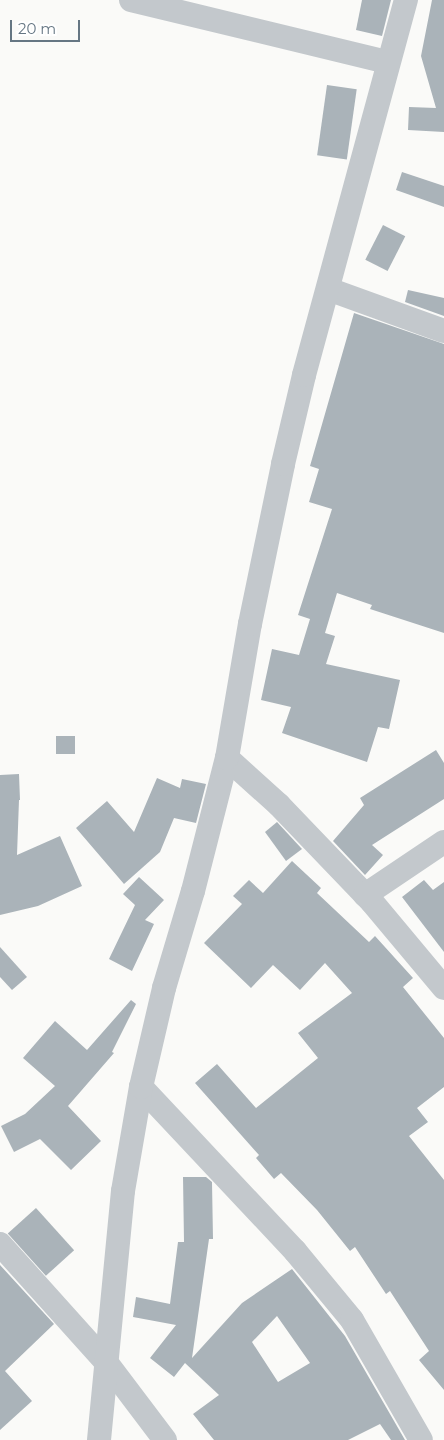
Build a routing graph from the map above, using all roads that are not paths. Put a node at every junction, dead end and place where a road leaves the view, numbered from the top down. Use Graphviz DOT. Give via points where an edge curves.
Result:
graph roads {
  1 [pos="131,0"];
  2 [pos="406,0"];
  3 [pos="388,62"];
  4 [pos="328,289"];
  5 [pos="444,331"];
  6 [pos="227,758"];
  7 [pos="444,842"];
  8 [pos="365,895"];
  9 [pos="444,988"];
  10 [pos="141,1087"];
  11 [pos="0,1244"];
  12 [pos="106,1362"];
  13 [pos="100,1440"];
  14 [pos="165,1440"];
  15 [pos="422,1440"];
  1 -- 3 [label="street"];
  2 -- 3 [label="street"];
  3 -- 4 [label="street"];
  4 -- 5 [label="street"];
  4 -- 6 [label="street" via="283,464"];
  6 -- 8 [label="street" via="278,805"];
  6 -- 10 [label="street" via="164,988"];
  7 -- 8 [label="street"];
  8 -- 9 [label="street"];
  10 -- 12 [label="street" via="123,1191"];
  10 -- 15 [label="street" via="295,1251 352,1320"];
  11 -- 12 [label="street"];
  12 -- 13 [label="street"];
  12 -- 14 [label="street"];
}
